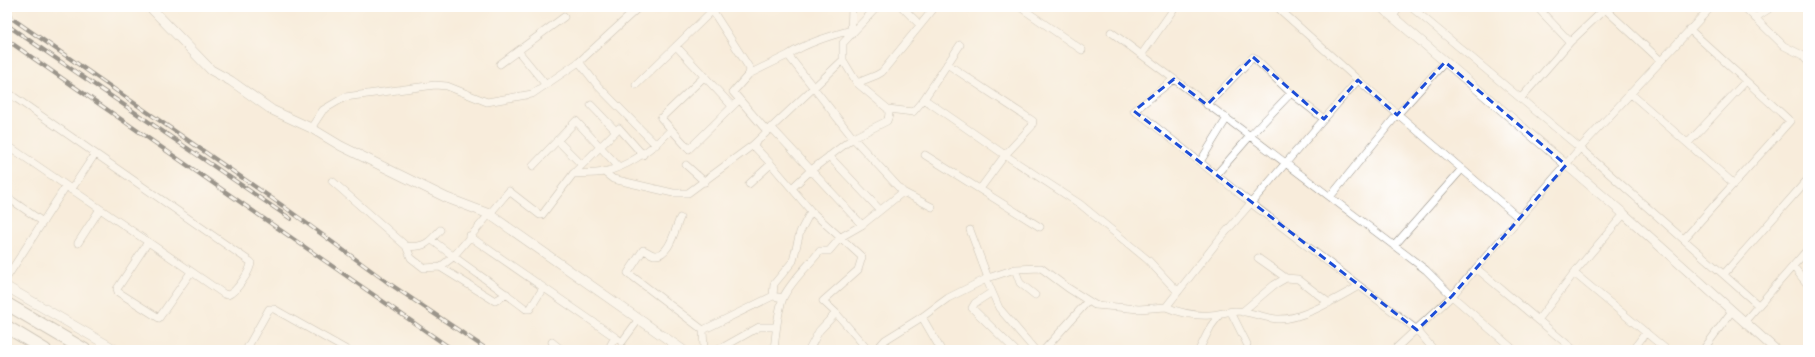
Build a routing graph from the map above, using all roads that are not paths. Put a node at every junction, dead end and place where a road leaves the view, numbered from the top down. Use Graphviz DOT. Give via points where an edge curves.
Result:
graph roads {
  1 [pos="150,7"];
  2 [pos="638,7"];
  3 [pos="852,7"];
  4 [pos="877,7"];
  5 [pos="902,7"];
  6 [pos="935,7"];
  7 [pos="1020,7"];
  8 [pos="1175,7"];
  9 [pos="1277,7"];
  10 [pos="1381,7"];
  11 [pos="1400,7"];
  12 [pos="1411,7"];
  13 [pos="1537,7"];
  14 [pos="1711,7"];
  15 [pos="1744,7"];
  16 [pos="1772,7"];
  17 [pos="1605,8"];
  18 [pos="714,9"];
  19 [pos="564,17"];
  20 [pos="1392,17"];
  21 [pos="1754,18"];
  22 [pos="920,25"];
  23 [pos="1689,29"];
  24 [pos="851,32"];
  25 [pos="1111,32"];
  26 [pos="1570,42"];
  27 [pos="960,45"];
  28 [pos="676,46"];
  29 [pos="1082,50"];
  30 [pos="518,51"];
  31 [pos="1805,53"];
  32 [pos="1142,54"];
  33 [pos="788,55"];
  34 [pos="843,60"];
  35 [pos="1660,60"];
  36 [pos="579,62"];
  37 [pos="1445,62"];
  38 [pos="1808,62"];
  39 [pos="500,64"];
  40 [pos="947,64"];
  41 [pos="749,74"];
  42 [pos="705,76"];
  43 [pos="1174,79"];
  44 [pos="1358,80"];
  45 [pos="1746,81"];
  46 [pos="857,83"];
  47 [pos="546,85"];
  48 [pos="636,85"];
  49 [pos="813,89"];
  50 [pos="7,92"];
  51 [pos="1291,93"];
  52 [pos="1630,93"];
  53 [pos="1521,98"];
  54 [pos="924,99"];
  55 [pos="739,100"];
  56 [pos="1207,104"];
  57 [pos="591,105"];
  58 [pos="732,106"];
  59 [pos="888,109"];
  60 [pos="1397,115"];
  61 [pos="1227,118"];
  62 [pos="1324,119"];
  63 [pos="311,128"];
  64 [pos="769,129"];
  65 [pos="671,130"];
  66 [pos="616,132"];
  67 [pos="1250,136"];
  68 [pos="853,138"];
  69 [pos="557,140"];
  70 [pos="1688,143"];
  71 [pos="7,145"];
  72 [pos="656,145"];
  73 [pos="753,145"];
  74 [pos="601,146"];
  75 [pos="1580,148"];
  76 [pos="95,154"];
  77 [pos="1005,154"];
  78 [pos="643,155"];
  79 [pos="925,155"];
  80 [pos="830,156"];
  81 [pos="1200,162"];
  82 [pos="771,164"];
  83 [pos="1286,164"];
  84 [pos="582,165"];
  85 [pos="686,165"];
  86 [pos="1566,165"];
  87 [pos="533,166"];
  88 [pos="618,166"];
  89 [pos="1461,170"];
  90 [pos="810,171"];
  91 [pos="604,172"];
  92 [pos="573,174"];
  93 [pos="1216,175"];
  94 [pos="1808,179"];
  95 [pos="332,181"];
  96 [pos="705,182"];
  97 [pos="1733,183"];
  98 [pos="749,184"];
  99 [pos="68,188"];
  100 [pos="792,188"];
  101 [pos="980,189"];
  102 [pos="903,192"];
  103 [pos="7,197"];
  104 [pos="1330,197"];
  105 [pos="1252,204"];
  106 [pos="932,207"];
  107 [pos="100,210"];
  108 [pos="880,210"];
  109 [pos="811,211"];
  110 [pos="489,214"];
  111 [pos="1624,214"];
  112 [pos="680,218"];
  113 [pos="1519,218"];
  114 [pos="42,222"];
  115 [pos="862,225"];
  116 [pos="1040,227"];
  117 [pos="440,230"];
  118 [pos="970,230"];
  119 [pos="469,236"];
  120 [pos="841,237"];
  121 [pos="1684,239"];
  122 [pos="432,240"];
  123 [pos="148,242"];
  124 [pos="78,243"];
  125 [pos="406,246"];
  126 [pos="1394,246"];
  127 [pos="1808,249"];
  128 [pos="453,257"];
  129 [pos="1258,258"];
  130 [pos="1793,266"];
  131 [pos="440,267"];
  132 [pos="1476,268"];
  133 [pos="1015,269"];
  134 [pos="191,272"];
  135 [pos="1574,273"];
  136 [pos="1724,274"];
  137 [pos="7,277"];
  138 [pos="987,278"];
  139 [pos="1286,278"];
  140 [pos="1808,285"];
  141 [pos="1359,286"];
  142 [pos="7,287"];
  143 [pos="543,288"];
  144 [pos="992,292"];
  145 [pos="1178,292"];
  146 [pos="507,294"];
  147 [pos="1035,295"];
  148 [pos="773,296"];
  149 [pos="1452,296"];
  150 [pos="784,298"];
  151 [pos="1088,301"];
  152 [pos="1329,303"];
  153 [pos="7,304"];
  154 [pos="1758,305"];
  155 [pos="1166,307"];
  156 [pos="1732,311"];
  157 [pos="1231,312"];
  158 [pos="1242,312"];
  159 [pos="836,313"];
  160 [pos="1220,314"];
  161 [pos="922,317"];
  162 [pos="638,318"];
  163 [pos="1538,320"];
  164 [pos="1745,321"];
  165 [pos="7,327"];
  166 [pos="776,327"];
  167 [pos="703,330"];
  168 [pos="1416,330"];
  169 [pos="1646,332"];
  170 [pos="615,337"];
  171 [pos="552,342"];
  172 [pos="1247,344"];
  173 [pos="940,348"];
  174 [pos="1773,349"];
  175 [pos="45,350"];
  176 [pos="85,350"];
  177 [pos="116,350"];
  178 [pos="246,350"];
  179 [pos="347,350"];
  180 [pos="562,350"];
  181 [pos="608,350"];
  182 [pos="683,350"];
  183 [pos="704,350"];
  184 [pos="718,350"];
  185 [pos="774,350"];
  186 [pos="810,350"];
  187 [pos="868,350"];
  188 [pos="876,350"];
  189 [pos="1015,350"];
  190 [pos="1036,350"];
  191 [pos="1044,350"];
  192 [pos="1199,350"];
  193 [pos="1394,350"];
  194 [pos="1434,350"];
  195 [pos="1514,350"];
  196 [pos="1574,350"];
  197 [pos="1633,350"];
  198 [pos="1667,350"];
  199 [pos="1703,350"];
  1 -- 63 [label="street" via="211,70 272,110"];
  2 -- 36 [label="street"];
  3 -- 24 [label="street"];
  4 -- 24 [label="street"];
  5 -- 22 [label="street"];
  6 -- 22 [label="street"];
  7 -- 29 [label="street"];
  8 -- 32 [label="street"];
  9 -- 44 [label="street"];
  10 -- 20 [label="street"];
  11 -- 20 [label="street"];
  12 -- 53 [label="street"];
  13 -- 26 [label="street"];
  14 -- 23 [label="street"];
  15 -- 21 [label="street"];
  16 -- 21 [label="street"];
  17 -- 26 [label="street"];
  17 -- 35 [label="street"];
  18 -- 28 [label="street"];
  18 -- 41 [label="street" via="750,69"];
  19 -- 30 [label="street"];
  20 -- 37 [label="street"];
  21 -- 31 [label="street" via="1784,46"];
  22 -- 46 [label="street" via="882,72"];
  23 -- 35 [label="street"];
  23 -- 45 [label="street"];
  24 -- 33 [label="street" via="814,43"];
  24 -- 34 [label="street" via="843,43"];
  25 -- 32 [label="street"];
  26 -- 53 [label="street"];
  27 -- 40 [label="street"];
  28 -- 42 [label="street"];
  28 -- 48 [label="street"];
  30 -- 39 [label="street"];
  30 -- 47 [label="street"];
  31 -- 38 [label="street"];
  32 -- 43 [label="street"];
  33 -- 41 [label="street"];
  33 -- 49 [label="street"];
  34 -- 46 [label="street"];
  34 -- 49 [label="street"];
  35 -- 52 [label="street"];
  36 -- 47 [label="street"];
  36 -- 72 [label="street" via="598,86"];
  37 -- 60 [label="street"];
  37 -- 86 [label="street"];
  40 -- 54 [label="street"];
  40 -- 77 [label="street" via="1033,121 1032,126"];
  41 -- 55 [label="street" via="733,92"];
  42 -- 58 [label="street"];
  42 -- 65 [label="street" via="660,118"];
  43 -- 56 [label="street"];
  43 -- 81 [label="street" via="1134,111"];
  44 -- 60 [label="street"];
  44 -- 62 [label="street"];
  45 -- 70 [label="street"];
  45 -- 97 [label="street" via="1790,121"];
  46 -- 59 [label="street"];
  47 -- 63 [label="street" via="532,94 487,102 447,86 435,85 345,97 323,110"];
  49 -- 64 [label="street"];
  49 -- 68 [label="street"];
  50 -- 76 [label="street"];
  51 -- 56 [label="street" via="1254,57"];
  51 -- 62 [label="street"];
  51 -- 67 [label="street"];
  52 -- 70 [label="street"];
  52 -- 75 [label="street"];
  53 -- 75 [label="street"];
  54 -- 59 [label="street" via="913,112"];
  54 -- 77 [label="street"];
  55 -- 58 [label="street"];
  55 -- 64 [label="street"];
  56 -- 61 [label="street"];
  57 -- 66 [label="street"];
  58 -- 65 [label="street" via="689,149"];
  59 -- 68 [label="street" via="890,113 887,121"];
  60 -- 89 [label="street"];
  60 -- 104 [label="street"];
  61 -- 67 [label="street"];
  61 -- 81 [label="street"];
  62 -- 83 [label="street"];
  63 -- 110 [label="street" via="341,146 447,198"];
  64 -- 73 [label="street"];
  64 -- 90 [label="street"];
  65 -- 72 [label="street"];
  66 -- 74 [label="street"];
  66 -- 78 [label="street" via="620,128"];
  67 -- 83 [label="street"];
  67 -- 93 [label="street"];
  68 -- 80 [label="street"];
  68 -- 102 [label="street"];
  69 -- 74 [label="street" via="576,121"];
  69 -- 84 [label="street"];
  69 -- 87 [label="street"];
  70 -- 97 [label="street"];
  71 -- 99 [label="street"];
  72 -- 78 [label="street"];
  73 -- 82 [label="street"];
  73 -- 96 [label="street"];
  74 -- 84 [label="street"];
  74 -- 88 [label="street"];
  75 -- 86 [label="street"];
  75 -- 121 [label="street"];
  76 -- 99 [label="street"];
  76 -- 134 [label="street" via="251,262 250,268 234,292 228,295"];
  77 -- 101 [label="street"];
  77 -- 145 [label="street" via="1080,204 1148,260"];
  78 -- 88 [label="street"];
  79 -- 101 [label="street"];
  80 -- 90 [label="street"];
  80 -- 108 [label="street"];
  81 -- 93 [label="street"];
  82 -- 98 [label="street"];
  82 -- 100 [label="street"];
  83 -- 104 [label="street"];
  83 -- 105 [label="street"];
  84 -- 92 [label="street"];
  85 -- 96 [label="street"];
  86 -- 111 [label="street"];
  86 -- 113 [label="street"];
  88 -- 91 [label="street"];
  89 -- 113 [label="street"];
  89 -- 126 [label="street"];
  90 -- 100 [label="street"];
  90 -- 115 [label="street"];
  91 -- 92 [label="street"];
  91 -- 96 [label="street" via="613,179 673,193 688,193"];
  92 -- 110 [label="street" via="542,215 509,191"];
  93 -- 105 [label="street"];
  94 -- 136 [label="street"];
  95 -- 125 [label="street"];
  97 -- 121 [label="street"];
  99 -- 107 [label="street"];
  99 -- 114 [label="street"];
  100 -- 109 [label="street"];
  101 -- 116 [label="street"];
  102 -- 106 [label="street"];
  102 -- 108 [label="street"];
  103 -- 114 [label="street"];
  104 -- 126 [label="street"];
  105 -- 141 [label="street"];
  105 -- 145 [label="street"];
  107 -- 123 [label="street"];
  107 -- 124 [label="street"];
  108 -- 115 [label="street"];
  109 -- 120 [label="street"];
  109 -- 148 [label="street" via="800,232 793,261 774,284"];
  110 -- 119 [label="street"];
  110 -- 162 [label="street"];
  111 -- 135 [label="street"];
  111 -- 156 [label="street"];
  112 -- 167 [label="street" via="669,246 658,255 643,250 628,273"];
  113 -- 132 [label="street"];
  114 -- 137 [label="street"];
  115 -- 120 [label="street"];
  117 -- 122 [label="street"];
  118 -- 138 [label="street"];
  119 -- 128 [label="street"];
  119 -- 143 [label="street"];
  120 -- 150 [label="street" via="829,251 820,252 795,280"];
  120 -- 159 [label="street" via="862,257 858,270 823,301"];
  121 -- 136 [label="street"];
  122 -- 125 [label="street" via="419,247"];
  122 -- 128 [label="street"];
  123 -- 134 [label="street"];
  123 -- 134 [label="street" via="117,289 118,292 158,318"];
  125 -- 131 [label="street" via="411,258 424,268"];
  126 -- 149 [label="street" via="1426,270"];
  127 -- 130 [label="street"];
  128 -- 131 [label="street"];
  128 -- 146 [label="street"];
  129 -- 139 [label="street"];
  130 -- 140 [label="street"];
  130 -- 154 [label="street"];
  131 -- 146 [label="street" via="495,301"];
  132 -- 149 [label="street"];
  132 -- 163 [label="street"];
  133 -- 138 [label="street"];
  133 -- 147 [label="street" via="1020,284"];
  133 -- 151 [label="street" via="1041,268"];
  135 -- 163 [label="street"];
  135 -- 169 [label="street"];
  136 -- 154 [label="street"];
  138 -- 144 [label="street"];
  138 -- 161 [label="street" via="948,298"];
  139 -- 152 [label="street" via="1298,279"];
  139 -- 158 [label="street"];
  141 -- 152 [label="street"];
  141 -- 168 [label="street"];
  142 -- 177 [label="street"];
  143 -- 146 [label="street" via="528,310"];
  143 -- 170 [label="street"];
  144 -- 189 [label="street" via="975,303 972,308"];
  144 -- 190 [label="street" via="999,308"];
  145 -- 155 [label="street"];
  148 -- 150 [label="street"];
  148 -- 167 [label="street"];
  149 -- 168 [label="street"];
  149 -- 195 [label="street"];
  150 -- 166 [label="street"];
  151 -- 155 [label="street" via="1095,305 1139,309"];
  151 -- 191 [label="street"];
  152 -- 158 [label="street" via="1287,318 1276,319"];
  153 -- 176 [label="main road"];
  154 -- 164 [label="street"];
  155 -- 160 [label="street" via="1182,314"];
  156 -- 164 [label="street"];
  156 -- 199 [label="street"];
  157 -- 158 [label="street"];
  157 -- 160 [label="street"];
  157 -- 172 [label="street"];
  159 -- 186 [label="street" via="819,331"];
  159 -- 187 [label="street"];
  160 -- 192 [label="street"];
  161 -- 173 [label="street"];
  161 -- 188 [label="street" via="885,340"];
  162 -- 170 [label="street" via="622,342"];
  162 -- 182 [label="street"];
  163 -- 196 [label="street"];
  164 -- 174 [label="street"];
  165 -- 175 [label="main road"];
  166 -- 184 [label="street" via="759,327"];
  166 -- 185 [label="street"];
  167 -- 183 [label="street"];
  168 -- 193 [label="street"];
  168 -- 194 [label="street"];
  169 -- 197 [label="street"];
  169 -- 198 [label="street"];
  170 -- 181 [label="street"];
  171 -- 180 [label="street"];
  178 -- 179 [label="street" via="269,309 274,309"];
}
